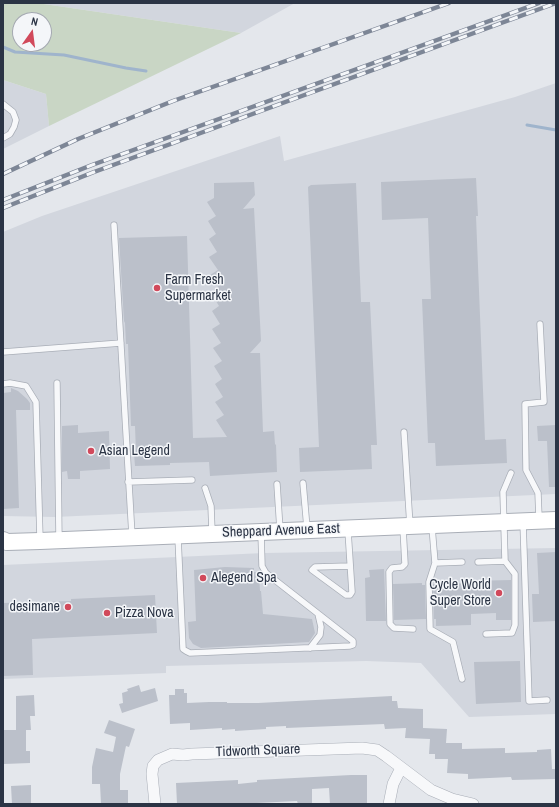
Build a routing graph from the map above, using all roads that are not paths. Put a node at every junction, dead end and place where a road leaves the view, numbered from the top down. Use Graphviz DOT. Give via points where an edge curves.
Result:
graph roads {
  1 [pos="3,104"];
  2 [pos="3,138"];
  3 [pos="114,225"];
  4 [pos="540,324"];
  5 [pos="121,343"];
  6 [pos="3,352"];
  7 [pos="56,383"];
  8 [pos="3,384"];
  9 [pos="404,432"];
  10 [pos="511,473"];
  11 [pos="192,480"];
  12 [pos="128,482"];
  13 [pos="304,483"];
  14 [pos="278,484"];
  15 [pos="205,488"];
  16 [pos="556,520"];
  17 [pos="531,521"];
  18 [pos="505,522"];
  19 [pos="432,525"];
  20 [pos="407,526"];
  21 [pos="348,528"];
  22 [pos="307,530"];
  23 [pos="280,531"];
  24 [pos="261,532"];
  25 [pos="212,534"];
  26 [pos="178,535"];
  27 [pos="132,537"];
  28 [pos="59,540"];
  29 [pos="40,541"];
  30 [pos="4,542"];
  31 [pos="505,561"];
  32 [pos="462,562"];
  33 [pos="478,562"];
  34 [pos="435,563"];
  35 [pos="350,566"];
  36 [pos="318,613"];
  37 [pos="413,628"];
  38 [pos="486,634"];
  39 [pos="310,648"];
  40 [pos="462,678"];
  41 [pos="548,700"];
  42 [pos="401,768"];
  43 [pos="155,804"];
  44 [pos="389,804"];
  45 [pos="473,804"];
  1 -- 2 [label="lane" via="16,120 10,134"];
  3 -- 5 [label="lane"];
  4 -- 17 [label="lane" via="544,402 525,404 526,470 538,493"];
  5 -- 6 [label="lane"];
  5 -- 12 [label="lane"];
  7 -- 28 [label="lane"];
  8 -- 29 [label="lane" via="26,386 36,402"];
  9 -- 20 [label="lane"];
  10 -- 18 [label="lane" via="502,492"];
  11 -- 12 [label="lane"];
  12 -- 27 [label="lane"];
  13 -- 22 [label="lane"];
  14 -- 23 [label="lane"];
  15 -- 25 [label="lane" via="211,506"];
  16 -- 17 [label="main road, Sheppard Avenue East"];
  17 -- 18 [label="main road, Sheppard Avenue East"];
  17 -- 41 [label="lane" via="529,701"];
  18 -- 19 [label="main road, Sheppard Avenue East"];
  18 -- 31 [label="lane"];
  19 -- 20 [label="main road, Sheppard Avenue East"];
  19 -- 34 [label="lane"];
  20 -- 21 [label="main road, Sheppard Avenue East"];
  20 -- 37 [label="lane" via="405,564 402,568 392,568 389,572 390,624 394,628"];
  21 -- 22 [label="main road, Sheppard Avenue East"];
  21 -- 35 [label="lane"];
  22 -- 23 [label="main road, Sheppard Avenue East"];
  23 -- 24 [label="main road, Sheppard Avenue East"];
  24 -- 25 [label="main road, Sheppard Avenue East"];
  24 -- 36 [label="lane" via="262,566 266,573"];
  25 -- 26 [label="main road, Sheppard Avenue East"];
  26 -- 27 [label="main road, Sheppard Avenue East"];
  26 -- 39 [label="lane" via="183,649 190,653"];
  27 -- 28 [label="main road, Sheppard Avenue East"];
  28 -- 29 [label="main road, Sheppard Avenue East"];
  29 -- 30 [label="main road, Sheppard Avenue East"];
  31 -- 33 [label="lane"];
  31 -- 38 [label="lane" via="515,574 515,625 512,633"];
  32 -- 34 [label="lane"];
  34 -- 40 [label="lane" via="429,582 430,629 453,642"];
  35 -- 35 [label="lane" via="350,595 346,595 312,570"];
  36 -- 39 [label="lane" via="320,635"];
  36 -- 39 [label="lane" via="353,642 353,645"];
  42 -- 43 [label="street, Tidworth Square" via="377,750 362,748 172,754 158,760 153,766"];
  42 -- 44 [label="street" via="393,784"];
  42 -- 45 [label="street, Tidworth Square" via="431,790"];
}
